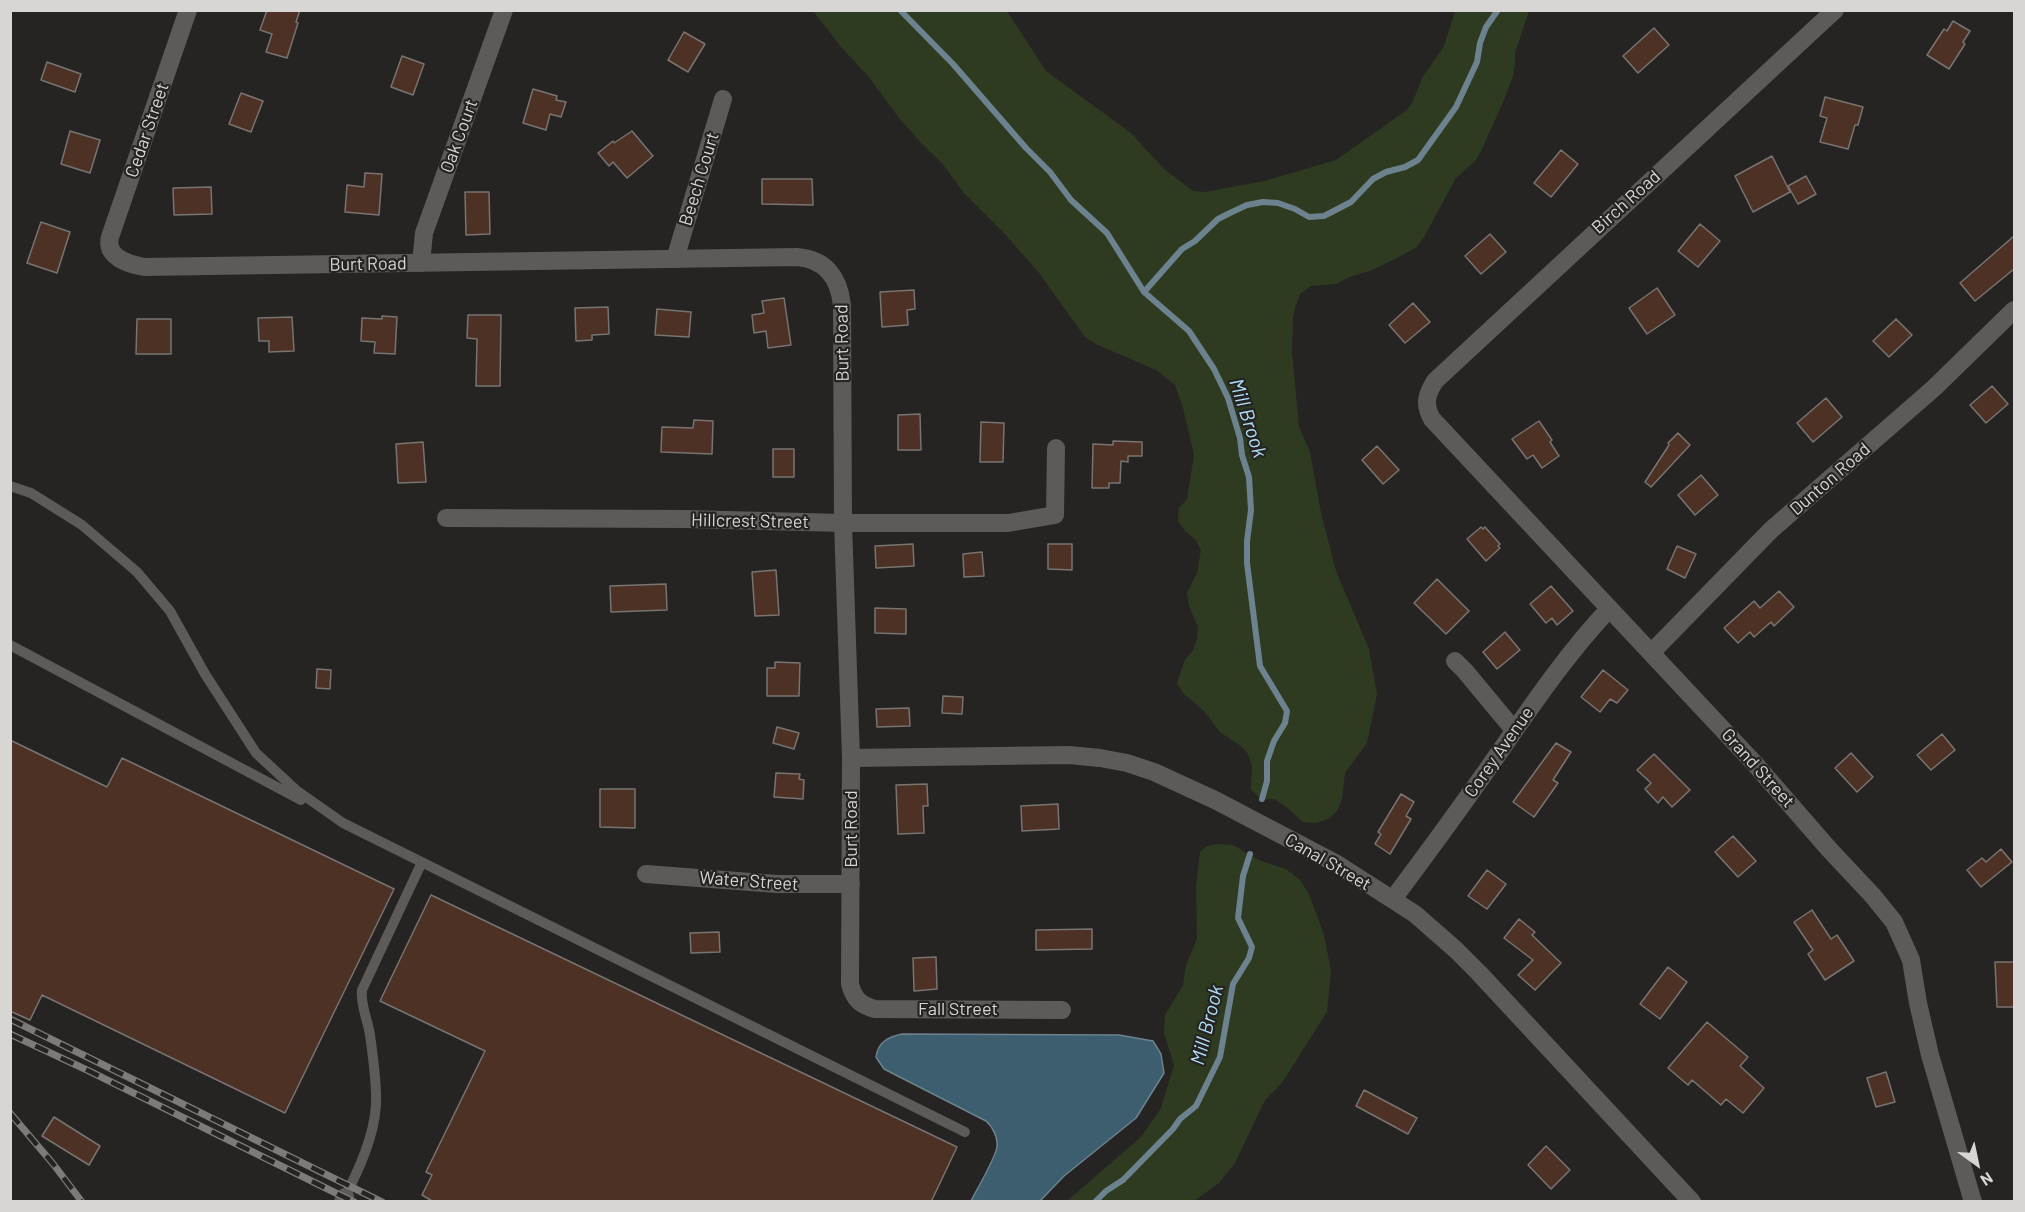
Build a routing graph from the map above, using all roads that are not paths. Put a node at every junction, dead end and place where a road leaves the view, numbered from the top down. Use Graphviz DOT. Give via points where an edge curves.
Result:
graph roads {
  1 [pos="188,10"];
  2 [pos="504,10"];
  3 [pos="1835,10"];
  4 [pos="723,99"];
  5 [pos="110,250"];
  6 [pos="675,259"];
  7 [pos="421,263"];
  8 [pos="2014,310"];
  9 [pos="1426,401"];
  10 [pos="1056,448"];
  11 [pos="10,486"];
  12 [pos="446,518"];
  13 [pos="843,523"];
  14 [pos="1610,609"];
  15 [pos="10,645"];
  16 [pos="1652,653"];
  17 [pos="1455,662"];
  18 [pos="1514,730"];
  19 [pos="851,758"];
  20 [pos="343,823"];
  21 [pos="422,862"];
  22 [pos="646,874"];
  23 [pos="851,884"];
  24 [pos="1393,899"];
  25 [pos="857,1001"];
  26 [pos="1062,1010"];
  27 [pos="965,1132"];
  28 [pos="344,1199"];
  29 [pos="1692,1202"];
  30 [pos="1972,1202"];
  1 -- 5 [label="street, Cedar Street" via="110,237"];
  2 -- 7 [label="street, Oak Court" via="424,233"];
  3 -- 9 [label="street, Birch Road" via="1435,381"];
  4 -- 6 [label="street, Beech Court"];
  5 -- 7 [label="street, Burt Road" via="126,263 144,267"];
  6 -- 7 [label="street, Burt Road"];
  6 -- 13 [label="street, Burt Road" via="808,258 823,265 834,277 843,322"];
  8 -- 16 [label="street, Dunton Road" via="1934,388 1772,530"];
  9 -- 14 [label="street, Grand Street" via="1432,419"];
  10 -- 13 [label="street, Hillcrest Street" via="1055,515 1008,523"];
  11 -- 20 [label="lane" via="31,493 82,525 136,572 170,611 256,753 296,790"];
  12 -- 13 [label="street, Hillcrest Street"];
  13 -- 19 [label="street, Burt Road"];
  14 -- 16 [label="street, Grand Street"];
  14 -- 18 [label="street, Corey Avenue" via="1573,648"];
  15 -- 20 [label="lane"];
  16 -- 30 [label="street, Grand Street" via="1873,896 1899,931 1911,960 1930,1055"];
  17 -- 18 [label="street"];
  18 -- 24 [label="street, Corey Avenue"];
  19 -- 23 [label="street, Burt Road"];
  19 -- 24 [label="street, Canal Street" via="1069,755 1127,763 1215,800 1337,864"];
  20 -- 21 [label="lane"];
  21 -- 27 [label="lane"];
  21 -- 28 [label="lane" via="362,990 376,1104 361,1163"];
  22 -- 23 [label="street, Water Street" via="777,884"];
  23 -- 25 [label="street, Burt Road" via="850,984"];
  24 -- 29 [label="street, Canal Street" via="1471,965"];
  25 -- 26 [label="street, Fall Street" via="874,1009"];
}
